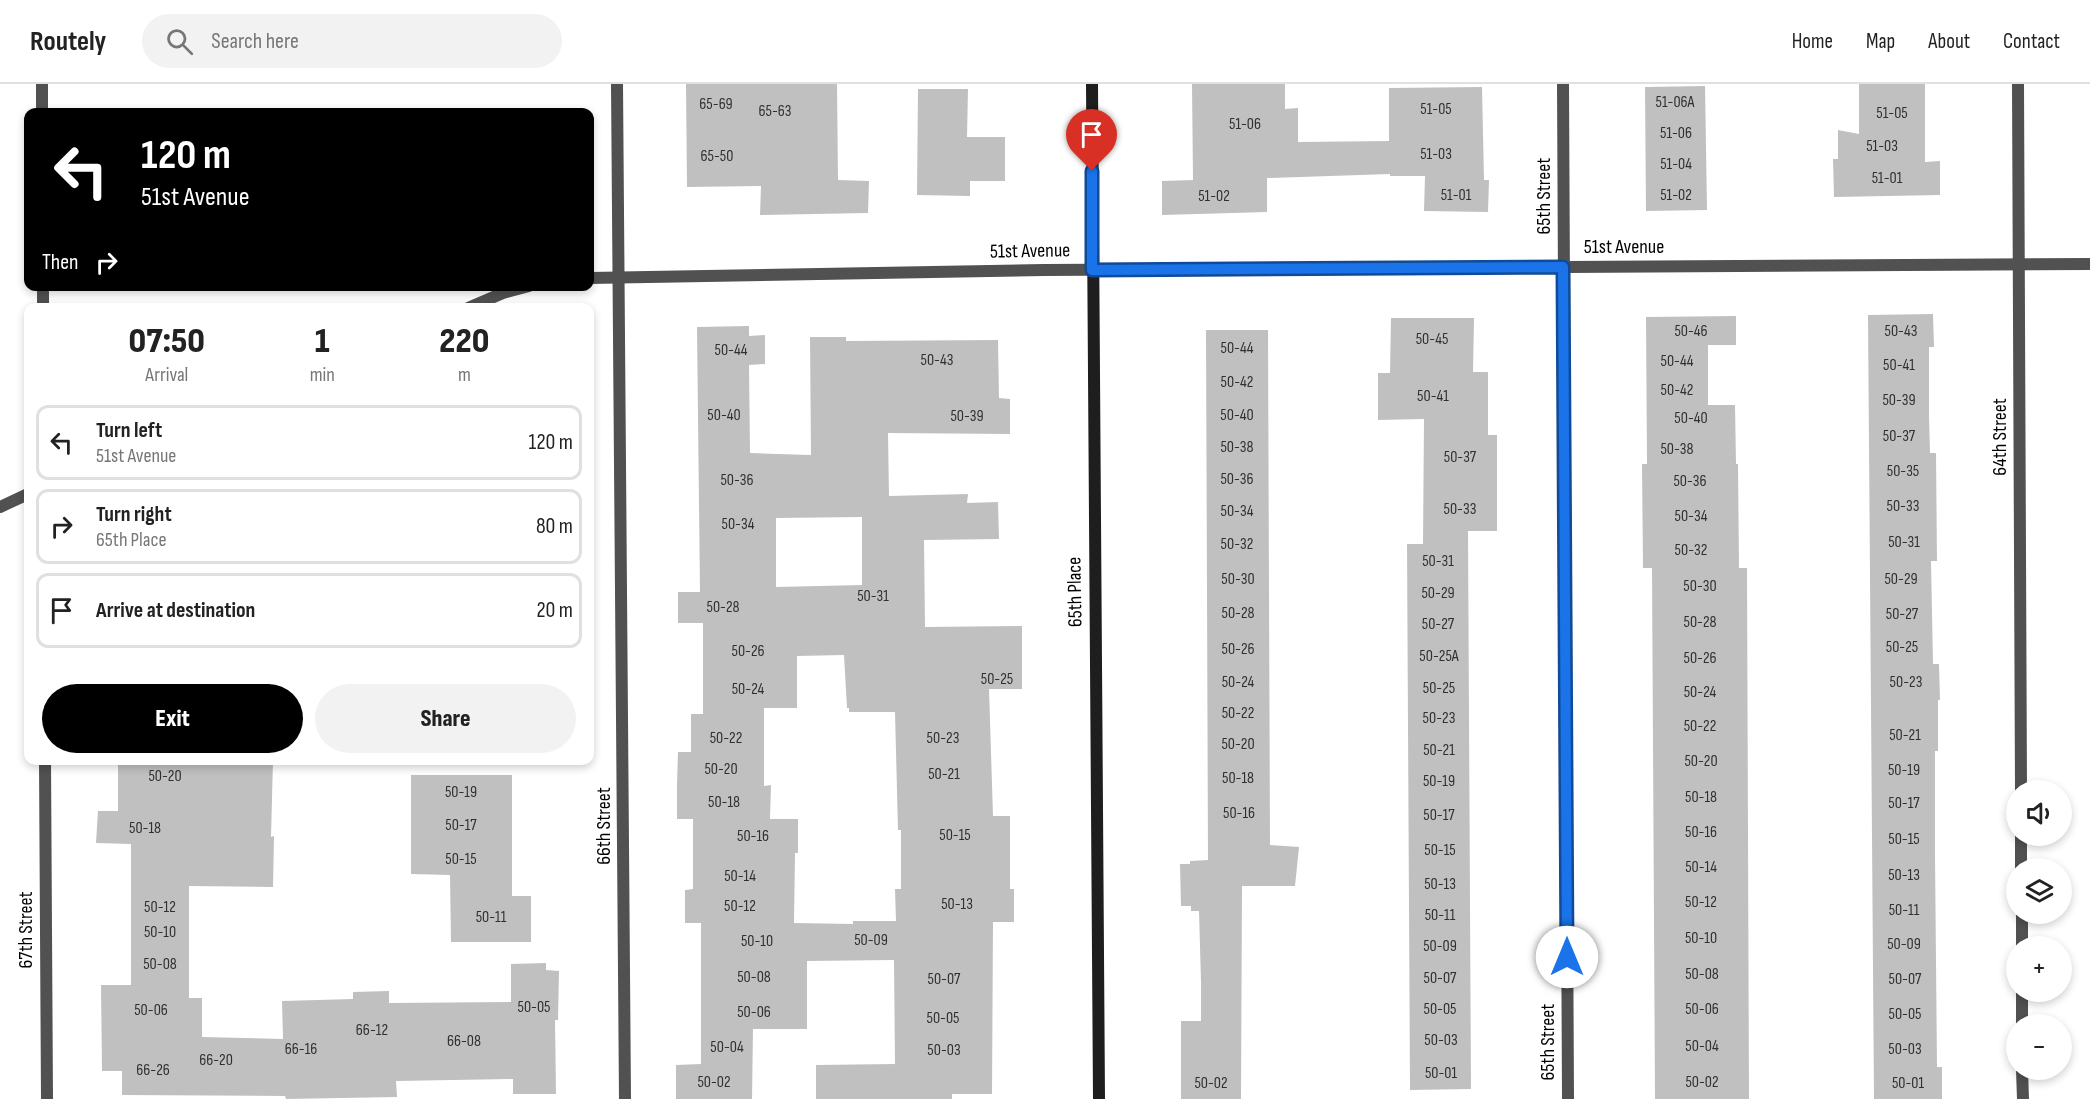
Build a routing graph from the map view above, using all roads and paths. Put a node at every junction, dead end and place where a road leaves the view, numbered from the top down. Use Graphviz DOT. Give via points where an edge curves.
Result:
graph roads {
  1 [pos="42,84"];
  2 [pos="617,84"];
  3 [pos="1092,84"];
  4 [pos="1563,84"];
  5 [pos="2018,84"];
  6 [pos="42,108"];
  7 [pos="2090,264"];
  8 [pos="2018,265"];
  9 [pos="1563,267"];
  10 [pos="1092,270"];
  11 [pos="619,277"];
  12 [pos="594,278"];
  13 [pos="510,291"];
  14 [pos="480,303"];
  15 [pos="24,496"];
  16 [pos="0,507"];
  17 [pos="45,765"];
  18 [pos="2021,780"];
  19 [pos="2022,1080"];
  20 [pos="47,1099"];
  21 [pos="625,1099"];
  22 [pos="1100,1099"];
  23 [pos="1568,1099"];
  24 [pos="2022,1099"];
  1 -- 6 [label="street"];
  2 -- 11 [label="street, 66th Street"];
  3 -- 10 [label="street, 65th Place"];
  4 -- 9 [label="street, 65th Street"];
  5 -- 8 [label="street, 64th Street"];
  7 -- 8 [label="street, 51st Avenue"];
  8 -- 9 [label="street, 51st Avenue"];
  8 -- 18 [label="street, 64th Street"];
  9 -- 10 [label="street, 51st Avenue"];
  9 -- 23 [label="street, 65th Street"];
  10 -- 11 [label="street, 51st Avenue"];
  10 -- 22 [label="street, 65th Place"];
  11 -- 12 [label="street, 51st Avenue"];
  11 -- 21 [label="street, 66th Street"];
  13 -- 14 [label="street"];
  15 -- 16 [label="street"];
  17 -- 20 [label="street, 67th Street"];
  19 -- 24 [label="street"];
}
